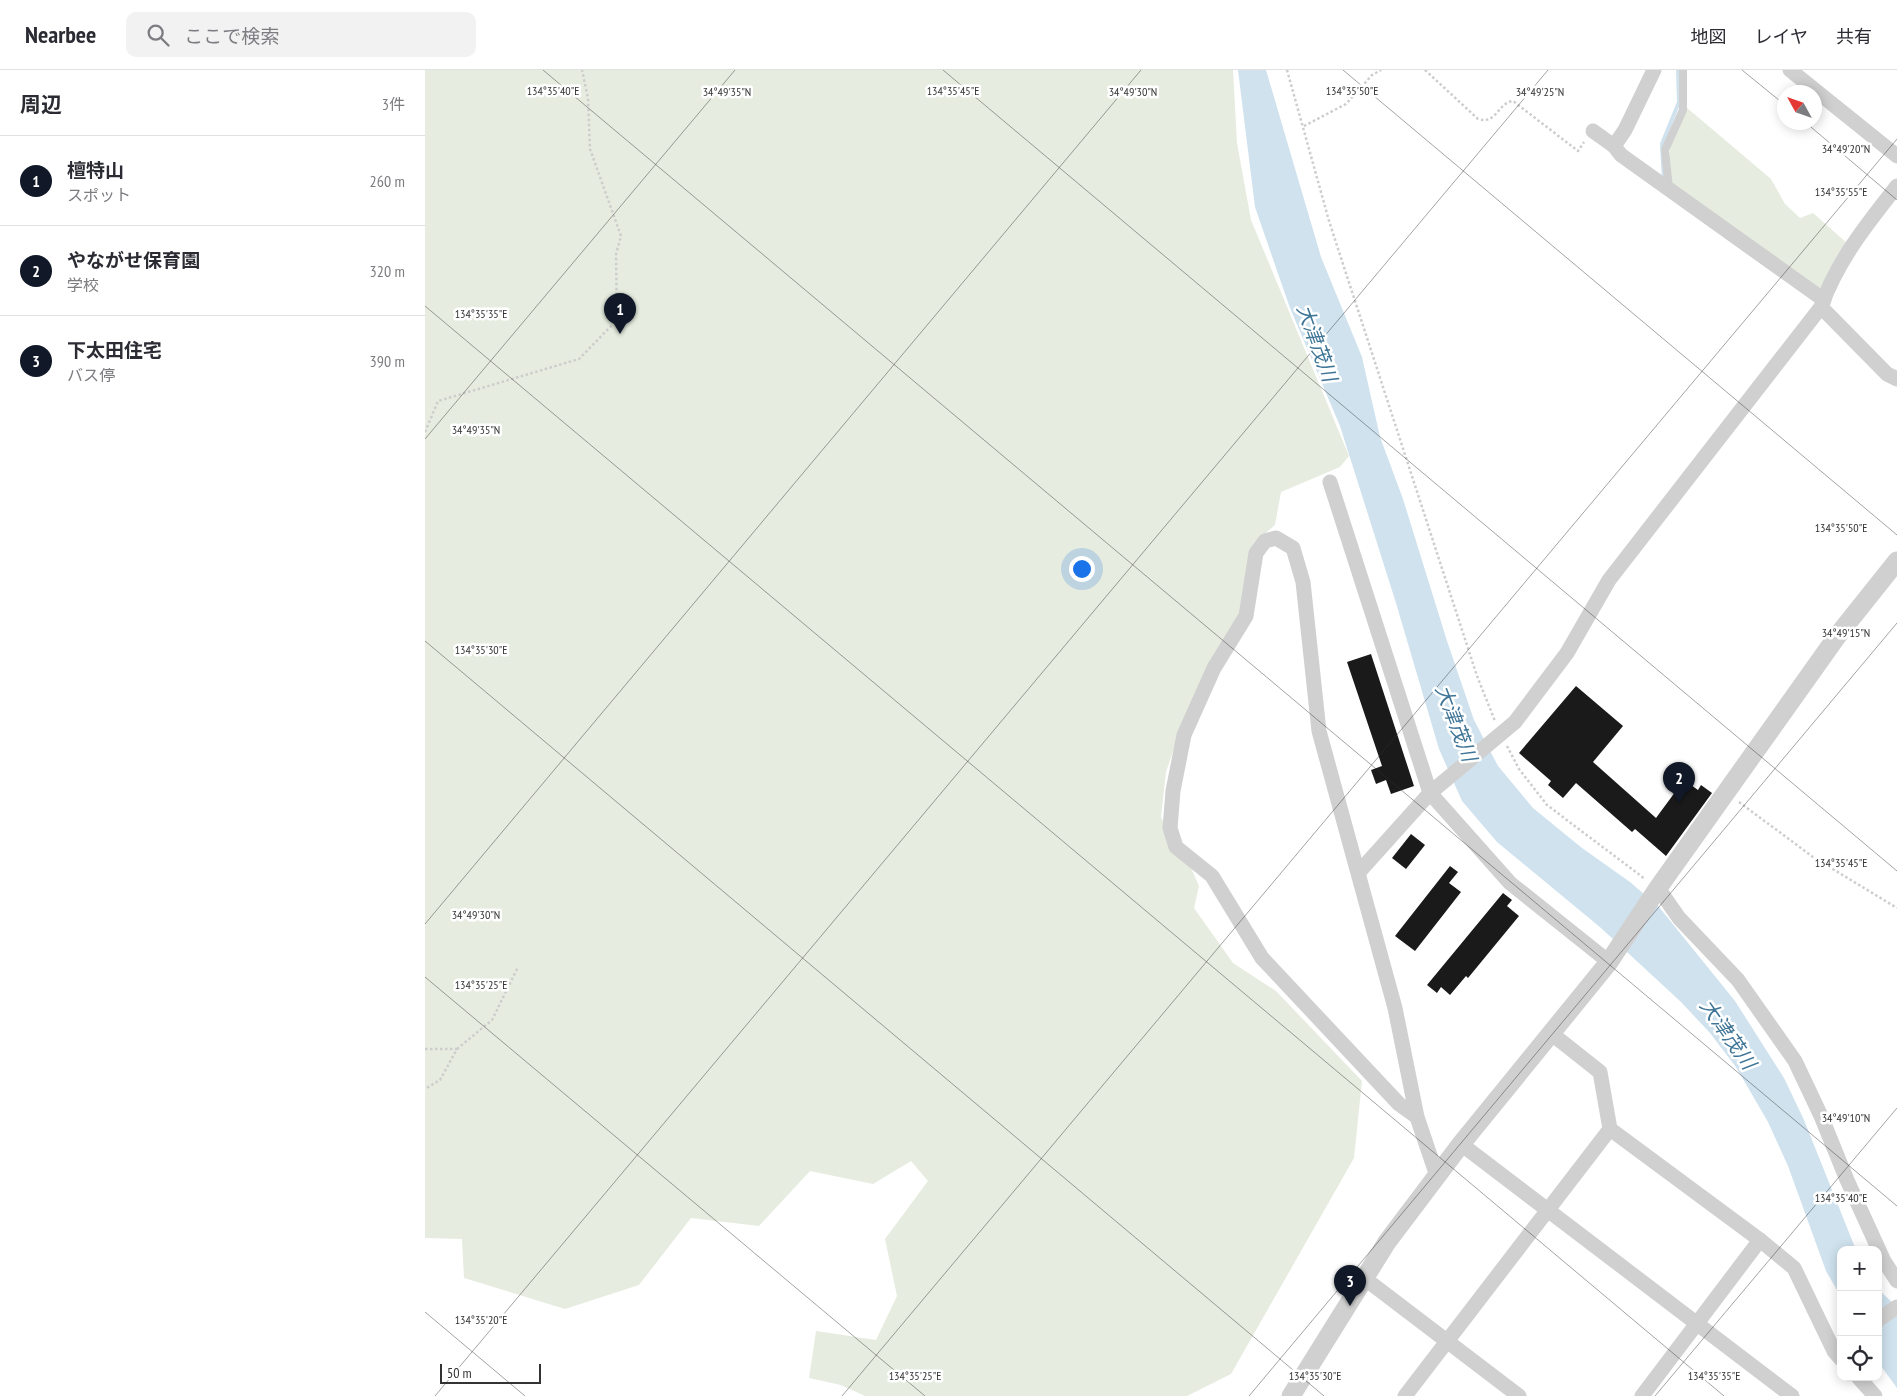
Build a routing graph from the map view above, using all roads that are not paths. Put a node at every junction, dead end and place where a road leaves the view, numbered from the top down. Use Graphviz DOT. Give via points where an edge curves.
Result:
graph roads {
  1 [pos="1654,70"];
  2 [pos="1683,70"];
  3 [pos="1790,70"];
  4 [pos="1593,131"];
  5 [pos="1613,146"];
  6 [pos="1897,156"];
  7 [pos="1664,186"];
  8 [pos="1897,186"];
  9 [pos="1823,304"];
  10 [pos="1897,379"];
  11 [pos="1330,482"];
  12 [pos="1897,561"];
  13 [pos="1431,793"];
  14 [pos="1359,872"];
  15 [pos="1658,888"];
  16 [pos="1609,962"];
  17 [pos="1552,1034"];
  18 [pos="1417,1117"];
  19 [pos="1610,1129"];
  20 [pos="1461,1144"];
  21 [pos="1437,1176"];
  22 [pos="1547,1210"];
  23 [pos="1760,1240"];
  24 [pos="1364,1278"];
  25 [pos="1897,1281"];
  26 [pos="1897,1307"];
  27 [pos="1882,1317"];
  28 [pos="1698,1323"];
  29 [pos="1446,1340"];
  30 [pos="1837,1348"];
  31 [pos="1862,1381"];
  32 [pos="1291,1396"];
  33 [pos="1405,1396"];
  34 [pos="1519,1396"];
  35 [pos="1642,1396"];
  36 [pos="1792,1396"];
  37 [pos="1875,1396"];
  1 -- 5 [label="street" via="1625,130"];
  2 -- 7 [label="lane" via="1683,110 1665,150"];
  3 -- 6 [label="street"];
  4 -- 5 [label="street"];
  5 -- 7 [label="street"];
  7 -- 9 [label="street"];
  8 -- 9 [label="street" via="1862,229"];
  9 -- 10 [label="street" via="1887,374"];
  9 -- 13 [label="street" via="1609,580 1567,652 1515,722"];
  11 -- 13 [label="street"];
  12 -- 15 [label="street" via="1839,635"];
  13 -- 14 [label="street"];
  13 -- 16 [label="street" via="1510,883"];
  14 -- 18 [label="street" via="1395,1008"];
  14 -- 18 [label="street" via="1319,731 1303,582 1293,548 1276,538 1265,541 1256,553 1246,616 1214,668 1184,735 1173,791 1170,828 1176,846 1212,876 1262,958 1399,1104"];
  15 -- 16 [label="street"];
  15 -- 25 [label="street" via="1679,918 1738,980 1795,1061 1884,1261"];
  16 -- 17 [label="street"];
  17 -- 19 [label="street" via="1600,1072"];
  17 -- 20 [label="street"];
  18 -- 21 [label="street"];
  19 -- 22 [label="street"];
  19 -- 23 [label="street"];
  20 -- 21 [label="street"];
  20 -- 22 [label="street"];
  21 -- 24 [label="street"];
  22 -- 28 [label="street"];
  22 -- 29 [label="street"];
  23 -- 28 [label="street"];
  23 -- 30 [label="street" via="1794,1268"];
  24 -- 29 [label="street"];
  24 -- 32 [label="street"];
  26 -- 27 [label="street"];
  28 -- 35 [label="street"];
  28 -- 36 [label="street"];
  29 -- 33 [label="street"];
  29 -- 34 [label="street"];
  31 -- 37 [label="street"];
}
